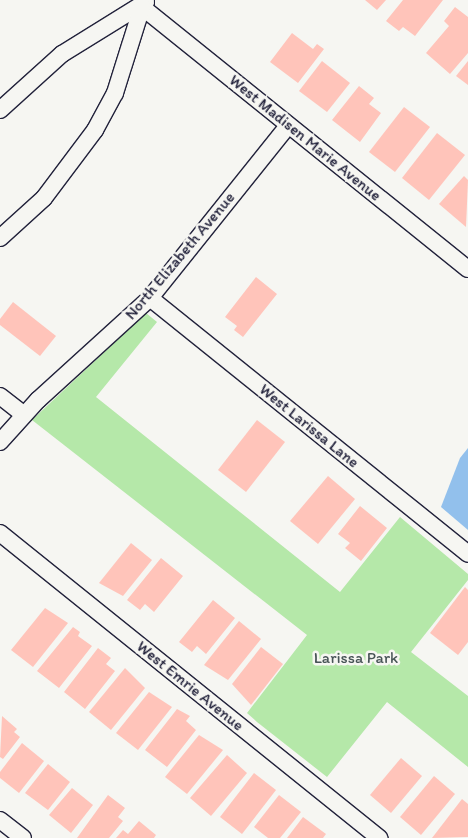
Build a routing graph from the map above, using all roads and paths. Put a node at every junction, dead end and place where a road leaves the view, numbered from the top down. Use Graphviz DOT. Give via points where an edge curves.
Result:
graph roads {
  1 [pos="144,3"];
  2 [pos="0,110"];
  3 [pos="288,126"];
  4 [pos="0,238"];
  5 [pos="468,270"];
  6 [pos="150,298"];
  7 [pos="0,396"];
  8 [pos="23,414"];
  9 [pos="0,442"];
  10 [pos="0,533"];
  11 [pos="468,554"];
  12 [pos="0,820"];
  13 [pos="23,838"];
  14 [pos="380,838"];
  1 -- 2 [label="street" via="62,54"];
  1 -- 3 [label="street, West Madisen Marie Avenue"];
  1 -- 4 [label="street" via="114,93 95,130 44,198"];
  3 -- 5 [label="street, West Madisen Marie Avenue"];
  3 -- 6 [label="street, North Elizabeth Avenue"];
  6 -- 8 [label="street, North Elizabeth Avenue"];
  6 -- 11 [label="street, West Larissa Lane"];
  7 -- 8 [label="street"];
  8 -- 9 [label="street, North Elizabeth Avenue"];
  10 -- 14 [label="street, West Emrie Avenue"];
  12 -- 13 [label="street"];
}
